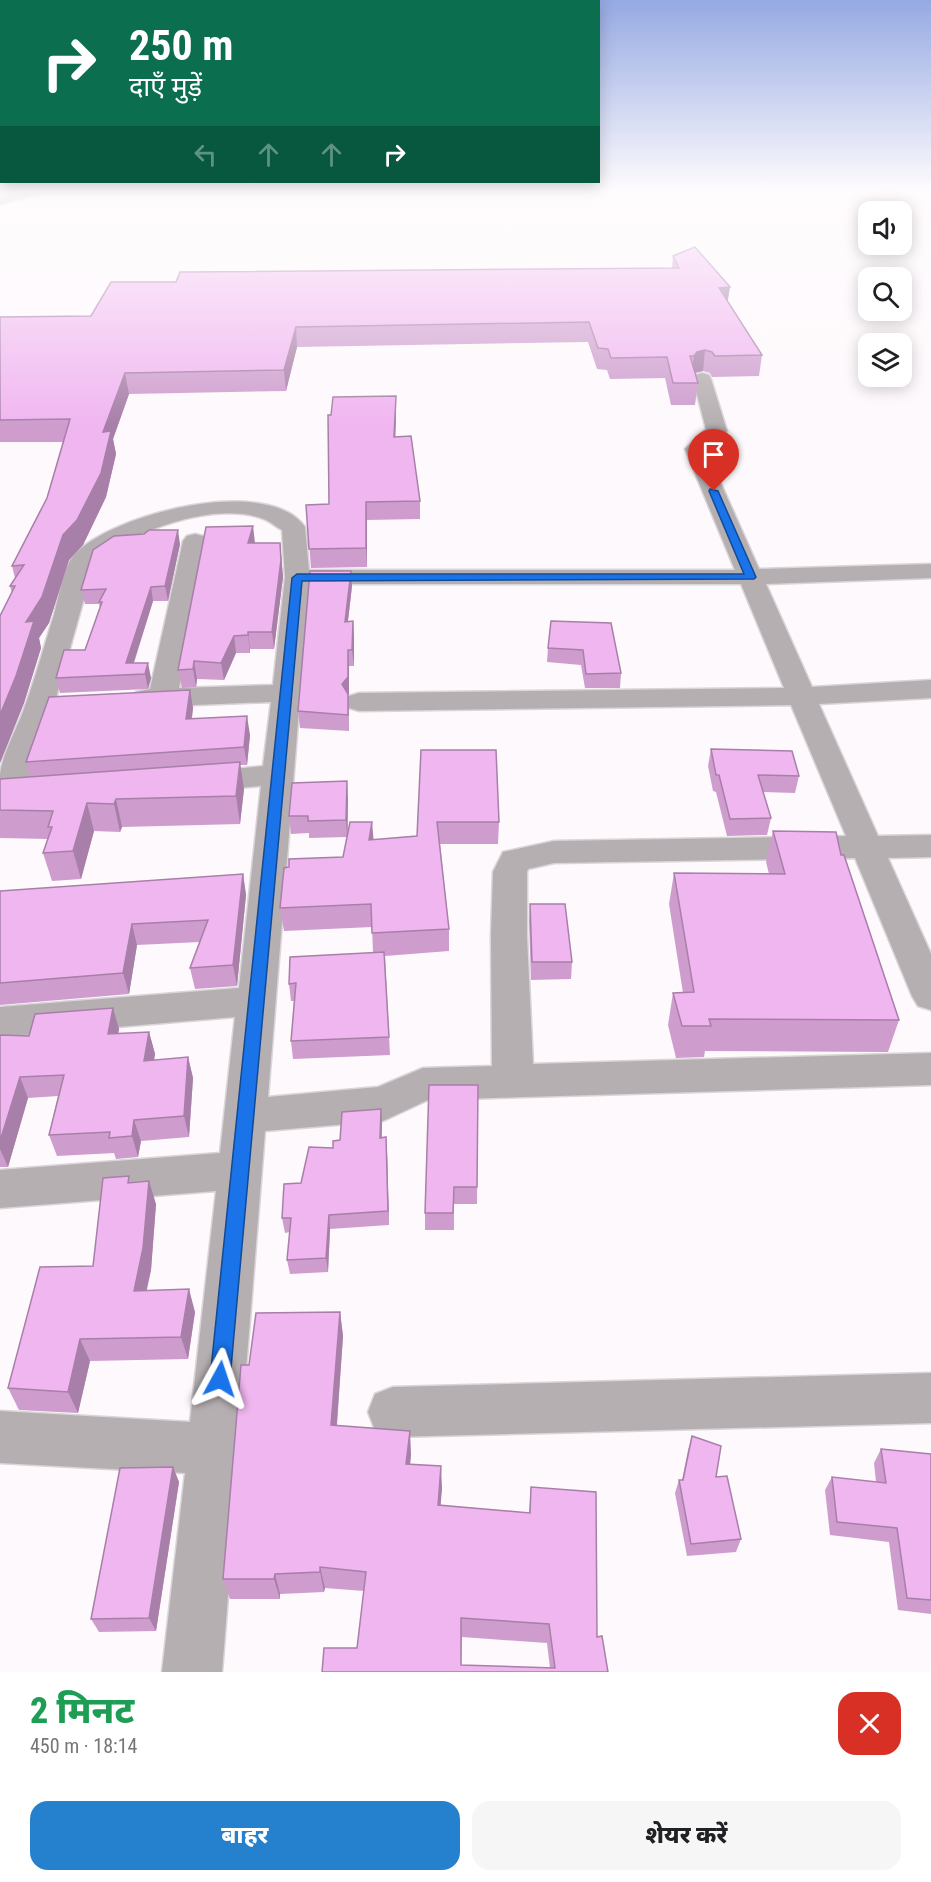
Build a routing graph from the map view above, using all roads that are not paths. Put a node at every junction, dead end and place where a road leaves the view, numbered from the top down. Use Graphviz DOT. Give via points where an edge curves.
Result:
graph roads {
  1 [pos="702,379"];
  2 [pos="195,541"];
  3 [pos="931,571"];
  4 [pos="750,577"];
  5 [pos="297,578"];
  6 [pos="931,689"];
  7 [pos="285,693"];
  8 [pos="801,696"];
  9 [pos="163,697"];
  10 [pos="118,700"];
  11 [pos="359,702"];
  12 [pos="277,775"];
  13 [pos="172,783"];
  14 [pos="44,792"];
  15 [pos="4,794"];
  16 [pos="931,846"];
  17 [pos="866,849"];
  18 [pos="931,996"];
  19 [pos="255,1001"];
  20 [pos="0,1022"];
  21 [pos="931,1069"];
  22 [pos="513,1081"];
  23 [pos="244,1116"];
  24 [pos="239,1170"];
  25 [pos="0,1189"];
  26 [pos="931,1398"];
  27 [pos="393,1412"];
  28 [pos="0,1437"];
  29 [pos="214,1449"];
  30 [pos="192,1672"];
  1 -- 4 [label="street" via="717,430 695,448"];
  2 -- 9 [label="street"];
  3 -- 4 [label="street"];
  4 -- 5 [label="street"];
  4 -- 8 [label="street"];
  5 -- 7 [label="street"];
  5 -- 15 [label="street" via="293,526 260,509 227,506 155,519 93,548 83,560 51,704"];
  6 -- 8 [label="street"];
  7 -- 9 [label="street"];
  7 -- 12 [label="street"];
  8 -- 11 [label="street"];
  8 -- 17 [label="street"];
  9 -- 10 [label="street"];
  12 -- 13 [label="street"];
  12 -- 19 [label="street" via="250,882"];
  14 -- 15 [label="street"];
  16 -- 17 [label="street"];
  17 -- 18 [label="street"];
  17 -- 22 [label="street" via="554,852 515,860 510,872 509,936"];
  19 -- 20 [label="street"];
  19 -- 23 [label="street"];
  21 -- 22 [label="street"];
  22 -- 23 [label="street" via="423,1084 383,1104"];
  23 -- 24 [label="street"];
  24 -- 25 [label="street"];
  24 -- 29 [label="street"];
  26 -- 27 [label="street"];
  28 -- 29 [label="street"];
  29 -- 30 [label="street"];
}
